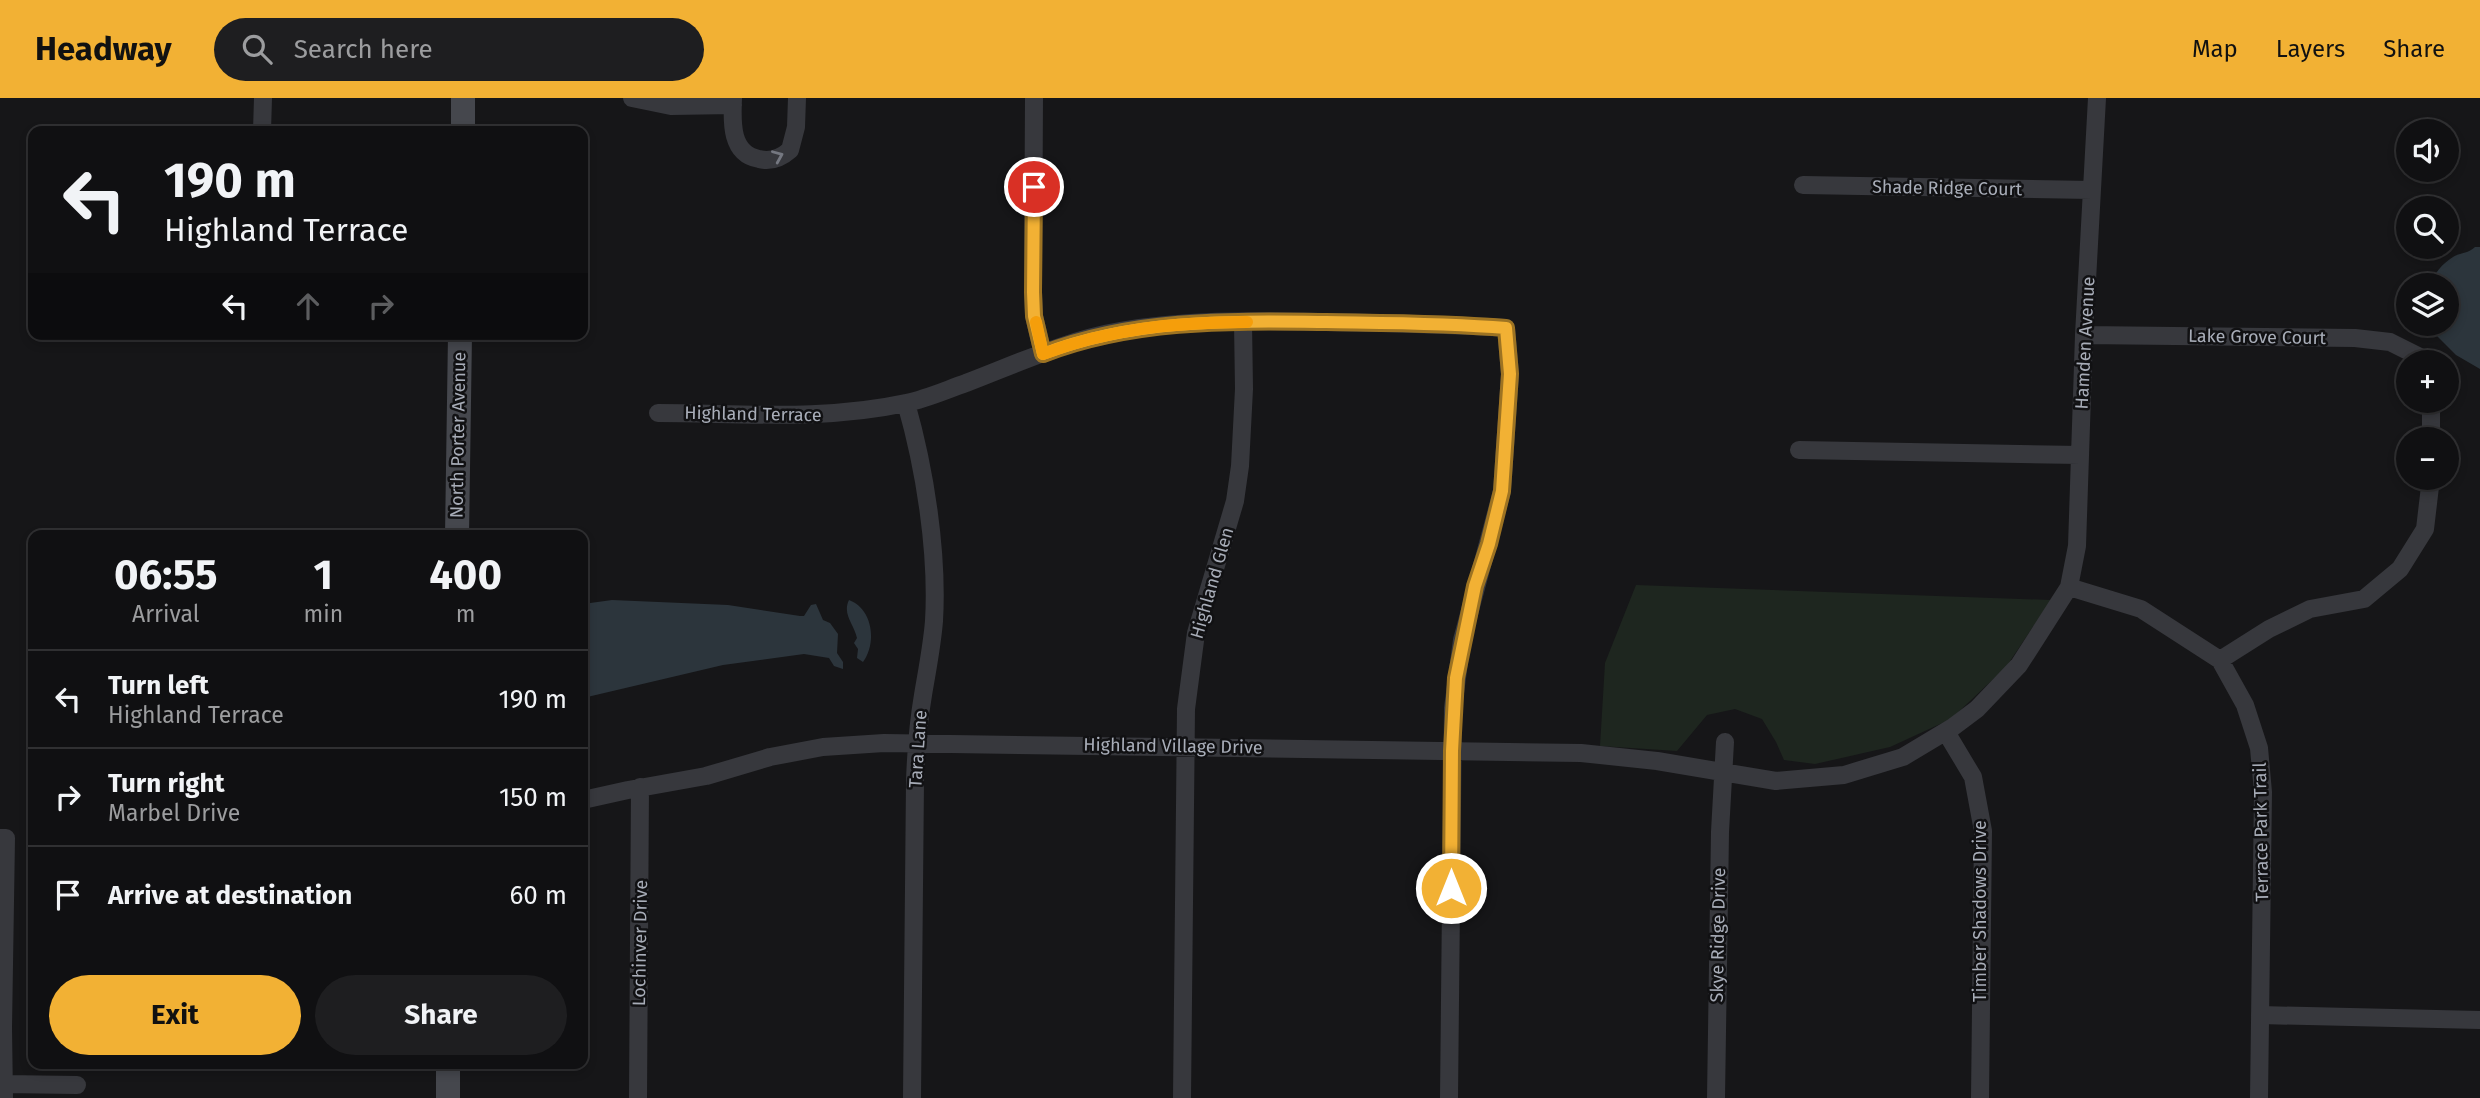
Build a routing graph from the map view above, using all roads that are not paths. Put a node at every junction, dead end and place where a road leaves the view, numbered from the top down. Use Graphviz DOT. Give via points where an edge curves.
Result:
graph roads {
  1 [pos="263,98"];
  2 [pos="463,98"];
  3 [pos="632,98"];
  4 [pos="797,98"];
  5 [pos="1034,98"];
  6 [pos="2097,98"];
  7 [pos="733,102"];
  8 [pos="262,126"];
  9 [pos="463,126"];
  10 [pos="1803,185"];
  11 [pos="2092,190"];
  12 [pos="1243,322"];
  13 [pos="2084,335"];
  14 [pos="460,340"];
  15 [pos="2406,350"];
  16 [pos="1043,354"];
  17 [pos="906,403"];
  18 [pos="658,413"];
  19 [pos="1799,450"];
  20 [pos="2080,455"];
  21 [pos="2430,490"];
  22 [pos="457,530"];
  23 [pos="2069,587"];
  24 [pos="2220,660"];
  25 [pos="1946,732"];
  26 [pos="1724,742"];
  27 [pos="917,743"];
  28 [pos="1186,746"];
  29 [pos="1452,751"];
  30 [pos="1723,772"];
  31 [pos="588,786"];
  32 [pos="634,788"];
  33 [pos="588,799"];
  34 [pos="0,838"];
  35 [pos="2260,1015"];
  36 [pos="2480,1020"];
  37 [pos="448,1069"];
  38 [pos="77,1085"];
  39 [pos="4,1091"];
  40 [pos="448,1098"];
  41 [pos="638,1098"];
  42 [pos="912,1098"];
  43 [pos="1182,1098"];
  44 [pos="1449,1098"];
  45 [pos="1716,1098"];
  46 [pos="1980,1098"];
  47 [pos="2259,1098"];
  1 -- 8 [label="street"];
  2 -- 9 [label="main road"];
  3 -- 7 [label="street" via="690,107"];
  7 -- 4 [label="street, one-way" via="732,125 744,154 774,160 790,150 795,138"];
  5 -- 16 [label="street" via="1033,292"];
  6 -- 11 [label="street, Hamden Avenue"];
  10 -- 11 [label="street, Shade Ridge Court"];
  11 -- 13 [label="street, Hamden Avenue"];
  12 -- 16 [label="street, Highland Terrace" via="1121,331"];
  12 -- 28 [label="street, Highland Glen" via="1240,467 1235,501 1196,633"];
  12 -- 29 [label="street, Highland Terrace" via="1506,328 1510,374 1503,480 1462,640"];
  13 -- 15 [label="street, Lake Grove Court" via="2355,338 2390,342"];
  13 -- 20 [label="street, Hamden Avenue"];
  14 -- 22 [label="main road, North Porter Avenue"];
  16 -- 17 [label="street, Highland Terrace"];
  17 -- 18 [label="street, Highland Terrace" via="800,416"];
  17 -- 27 [label="street, Tara Lane" via="925,490 935,598"];
  19 -- 20 [label="street"];
  20 -- 23 [label="street, Hamden Avenue" via="2077,546"];
  21 -- 24 [label="street" via="2426,529 2400,569 2364,599 2310,609"];
  23 -- 24 [label="street, Terrace Park Trail" via="2141,609"];
  23 -- 25 [label="street, Highland Village Drive" via="2019,665 1977,709"];
  24 -- 35 [label="street, Terrace Park Trail" via="2245,705 2259,748 2263,792"];
  25 -- 30 [label="street, Highland Village Drive" via="1903,757 1844,775 1776,781"];
  25 -- 46 [label="street, Timber Shadows Drive" via="1973,778 1983,831"];
  26 -- 30 [label="street"];
  27 -- 28 [label="street, Highland Village Drive"];
  27 -- 32 [label="street, Highland Village Drive" via="823,747 706,776"];
  27 -- 42 [label="street, Tara Lane"];
  28 -- 29 [label="street, Highland Village Drive"];
  28 -- 43 [label="street, Highland Glen"];
  29 -- 30 [label="street, Highland Village Drive" via="1611,755"];
  29 -- 44 [label="street"];
  30 -- 45 [label="street, Skye Ridge Drive"];
  31 -- 32 [label="street, Highland Village Drive"];
  32 -- 33 [label="street, Highland Village Drive"];
  32 -- 41 [label="street, Lochinver Drive"];
  34 -- 39 [label="street" via="6,838"];
  35 -- 36 [label="street"];
  35 -- 47 [label="street, Terrace Park Trail"];
  37 -- 40 [label="main road"];
  38 -- 39 [label="street"];
}
